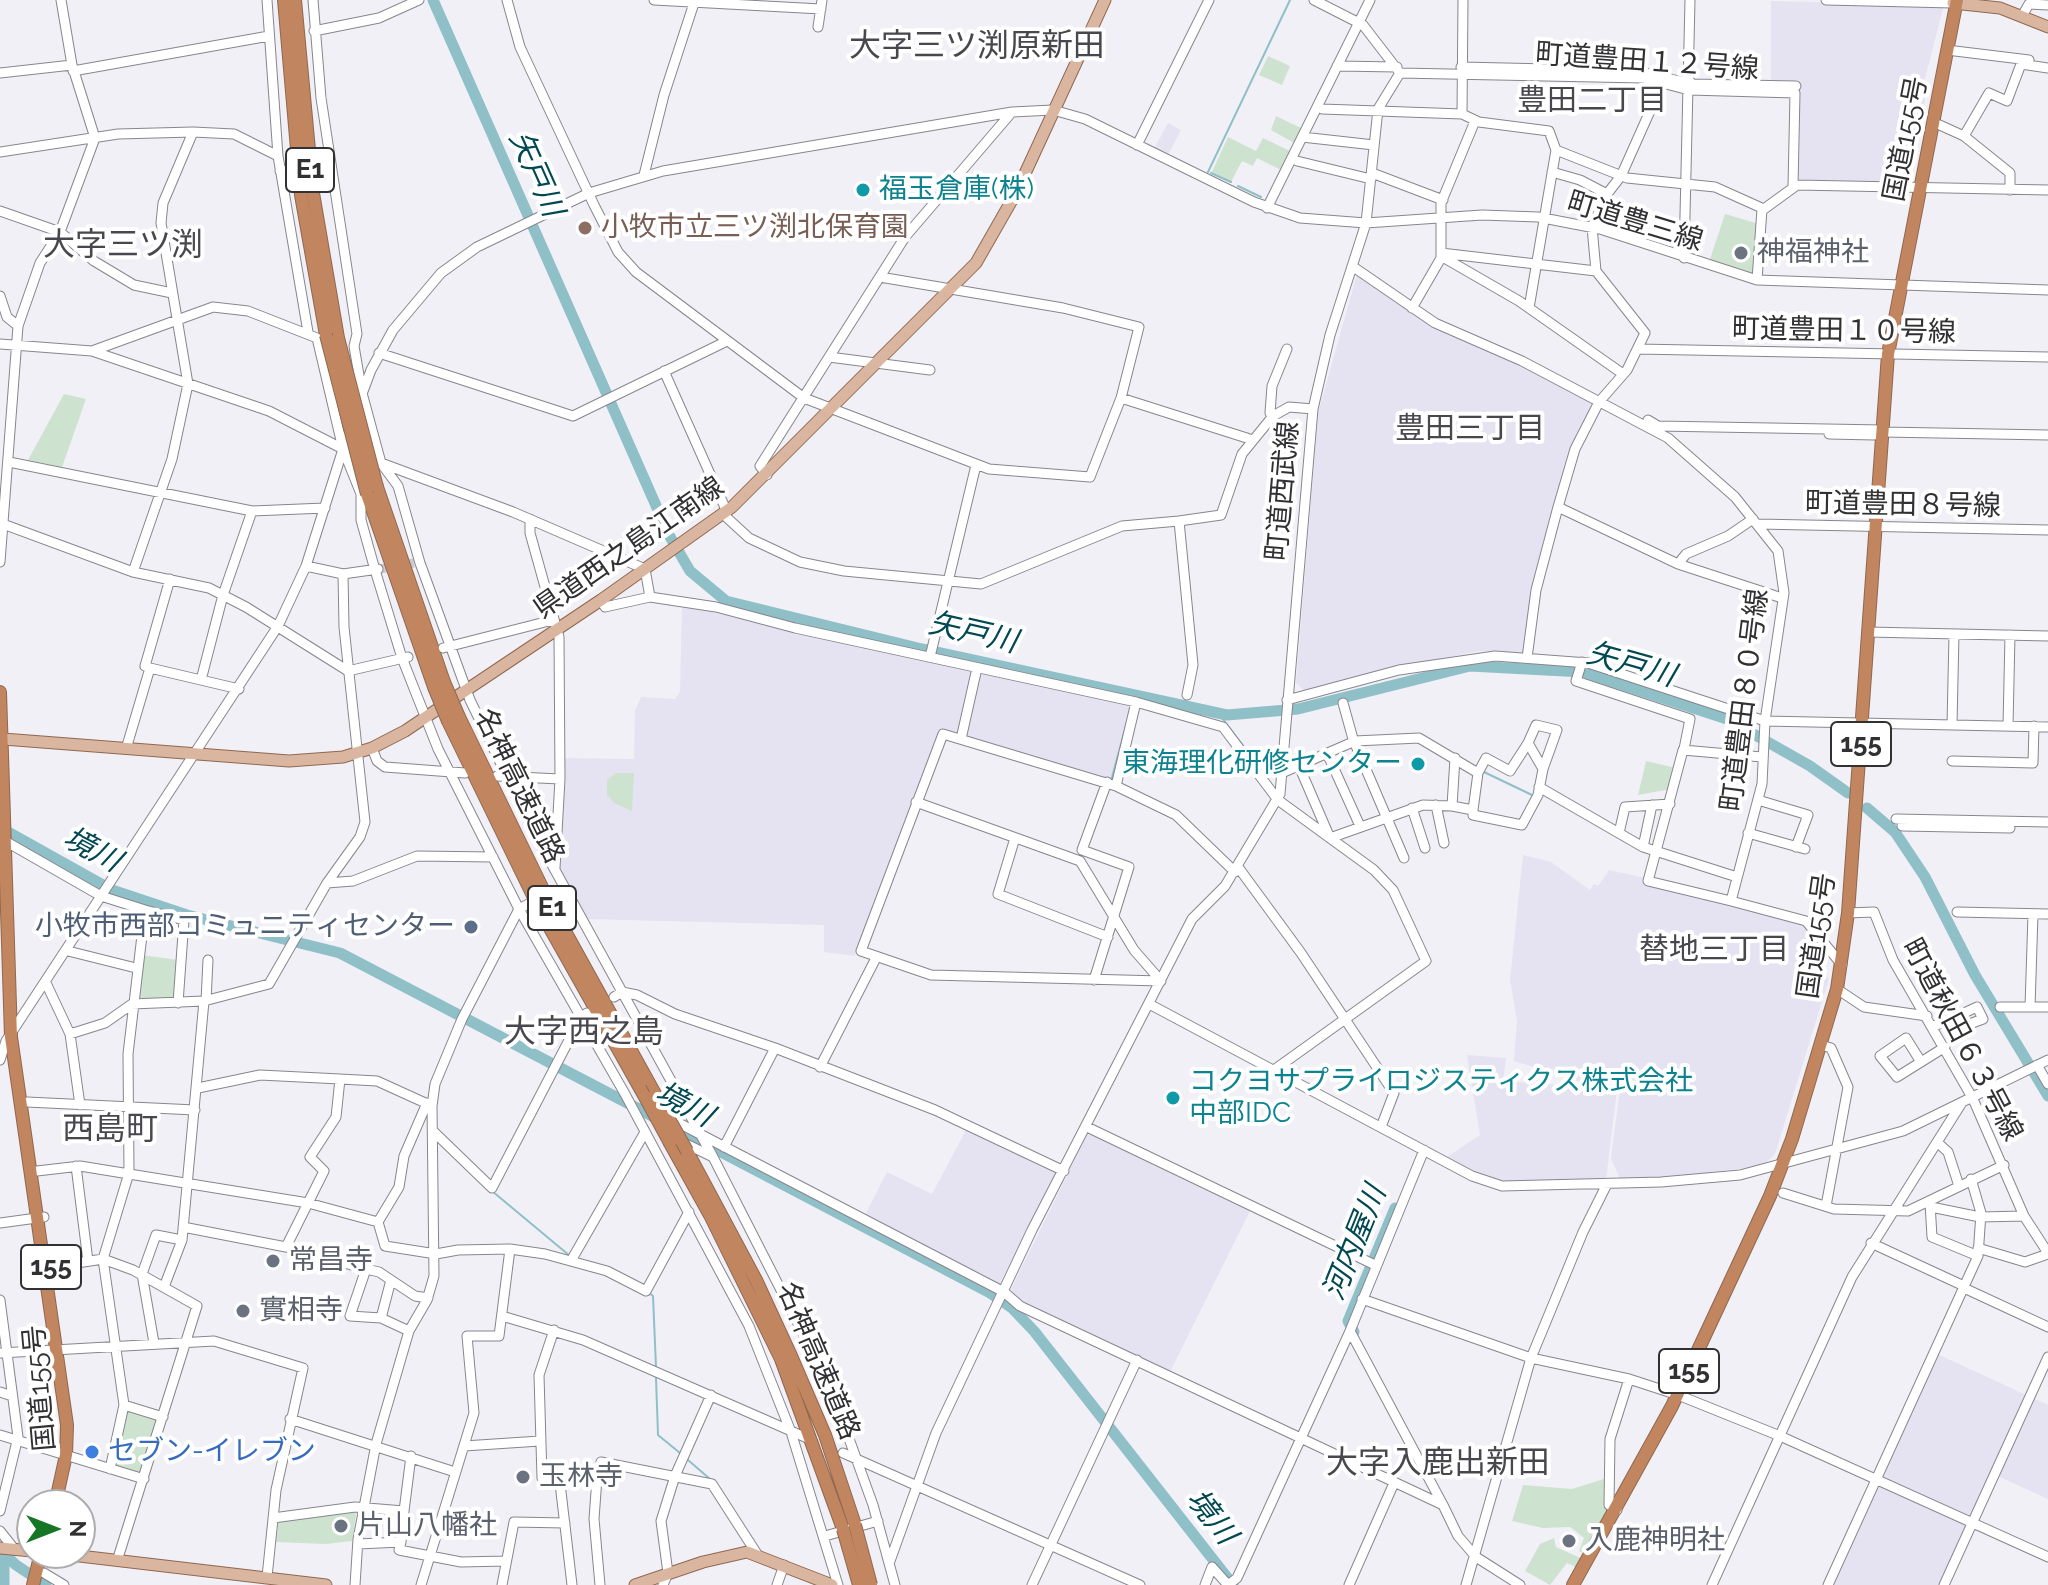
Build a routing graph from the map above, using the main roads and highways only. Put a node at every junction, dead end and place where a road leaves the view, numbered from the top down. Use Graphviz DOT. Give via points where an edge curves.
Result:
graph roads {
  1 [pos="284,0"];
  2 [pos="295,0"];
  3 [pos="1105,0"];
  4 [pos="1955,2"];
  5 [pos="2048,27"];
  6 [pos="1919,188"];
  7 [pos="327,337"];
  8 [pos="0,692"];
  9 [pos="454,719"];
  10 [pos="1,739"];
  11 [pos="4,924"];
  12 [pos="6,1037"];
  13 [pos="40,1217"];
  14 [pos="730,1241"];
  15 [pos="60,1352"];
  16 [pos="70,1456"];
  17 [pos="60,1489"];
  18 [pos="65,1489"];
  19 [pos="849,1527"];
  20 [pos="96,1558"];
  21 [pos="666,1579"];
  22 [pos="326,1585"];
  23 [pos="635,1585"];
  24 [pos="832,1585"];
  25 [pos="857,1585"];
  26 [pos="871,1585"];
  27 [pos="1576,1585"];
  1 -- 7 [label="highway, 名神高速道路 / E1" via="301,195"];
  2 -- 7 [label="highway, 名神高速道路 / E1"];
  3 -- 10 [label="main road, 県道西之島江南線" via="1003,219 954,289 725,514 601,600 554,625 425,716 356,753 308,761"];
  4 -- 5 [label="main road" via="2000,8"];
  4 -- 6 [label="highway, 国道155号 / 155"];
  4 -- 6 [label="highway, 国道155号 / 155"];
  6 -- 27 [label="highway, 国道155号 / 155" via="1888,354 1880,432 1848,913 1837,989 1783,1164 1678,1395"];
  7 -- 9 [label="highway, 名神高速道路 / E1, bridge" via="372,491"];
  8 -- 10 [label="highway, 国道155号 / 155"];
  9 -- 14 [label="highway, 名神高速道路 / E1, bridge" via="687,1151"];
  9 -- 14 [label="highway, 名神高速道路 / E1, bridge" via="541,912"];
  10 -- 11 [label="highway, 国道155号 / 155"];
  11 -- 12 [label="highway, 国道155号 / 155"];
  12 -- 13 [label="highway, 国道155号 / 155" via="11,1037"];
  12 -- 13 [label="highway, 国道155号 / 155" via="17,1036"];
  13 -- 15 [label="highway, 国道155号 / 155"];
  13 -- 15 [label="highway, 国道155号 / 155"];
  14 -- 19 [label="highway, 名神高速道路 / E1" via="786,1358"];
  15 -- 16 [label="highway, 国道155号 / 155" via="73,1420"];
  16 -- 17 [label="highway, 国道155号 / 155"];
  16 -- 18 [label="highway, 国道155号 / 155"];
  19 -- 25 [label="highway, 名神高速道路 / E1, bridge"];
  19 -- 26 [label="highway, 名神高速道路 / E1, bridge"];
  20 -- 22 [label="main road"];
  21 -- 23 [label="main road"];
  21 -- 24 [label="main road" via="734,1554 757,1554"];
}
